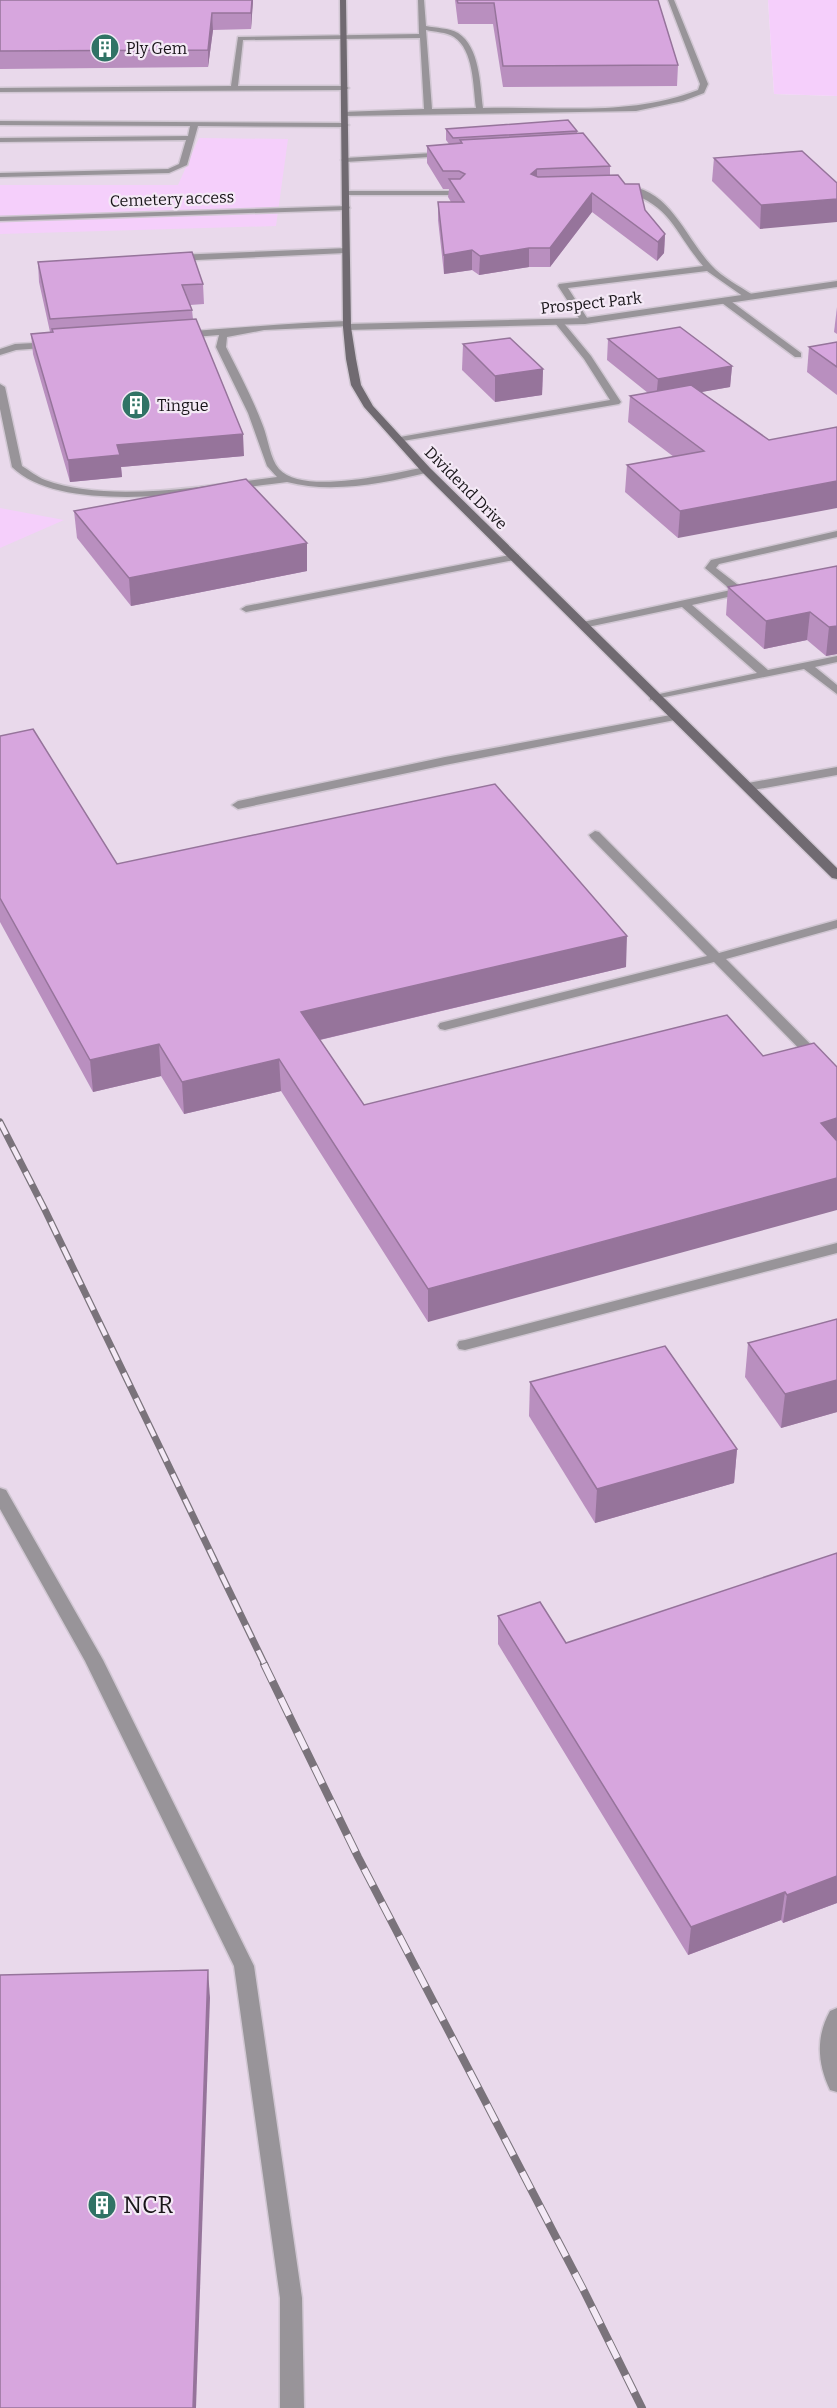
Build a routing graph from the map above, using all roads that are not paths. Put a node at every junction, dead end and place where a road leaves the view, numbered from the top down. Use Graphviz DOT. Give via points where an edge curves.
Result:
graph roads {
  1 [pos="343,0"];
  2 [pos="421,0"];
  3 [pos="670,0"];
  4 [pos="424,32"];
  5 [pos="343,37"];
  6 [pos="234,88"];
  7 [pos="345,88"];
  8 [pos="0,90"];
  9 [pos="480,110"];
  10 [pos="428,111"];
  11 [pos="345,120"];
  12 [pos="0,123"];
  13 [pos="195,123"];
  14 [pos="190,138"];
  15 [pos="0,140"];
  16 [pos="452,154"];
  17 [pos="345,160"];
  18 [pos="0,175"];
  19 [pos="613,189"];
  20 [pos="346,193"];
  21 [pos="459,193"];
  22 [pos="346,208"];
  23 [pos="0,219"];
  24 [pos="345,250"];
  25 [pos="168,258"];
  26 [pos="708,268"];
  27 [pos="837,284"];
  28 [pos="750,297"];
  29 [pos="725,301"];
  30 [pos="585,321"];
  31 [pos="559,322"];
  32 [pos="347,325"];
  33 [pos="235,331"];
  34 [pos="177,335"];
  35 [pos="61,344"];
  36 [pos="0,352"];
  37 [pos="798,355"];
  38 [pos="0,387"];
  39 [pos="399,440"];
  40 [pos="426,470"];
  41 [pos="287,479"];
  42 [pos="837,534"];
  43 [pos="515,557"];
  44 [pos="758,587"];
  45 [pos="739,591"];
  46 [pos="684,603"];
  47 [pos="246,609"];
  48 [pos="583,625"];
  49 [pos="837,659"];
  50 [pos="806,665"];
  51 [pos="765,674"];
  52 [pos="837,691"];
  53 [pos="654,698"];
  54 [pos="676,717"];
  55 [pos="837,771"];
  56 [pos="748,787"];
  57 [pos="238,805"];
  58 [pos="595,836"];
  59 [pos="837,875"];
  60 [pos="837,924"];
  61 [pos="717,958"];
  62 [pos="445,1026"];
  63 [pos="837,1079"];
  64 [pos="837,1248"];
  65 [pos="465,1345"];
  66 [pos="0,1494"];
  67 [pos="837,2016"];
  68 [pos="837,2084"];
  69 [pos="292,2408"];
  1 -- 5 [label="street, Dividend Drive"];
  2 -- 4 [label="street"];
  3 -- 9 [label="street" via="700,69 704,84 701,91 667,105"];
  4 -- 5 [label="street"];
  4 -- 9 [label="street" via="444,31 469,48"];
  4 -- 10 [label="street"];
  5 -- 6 [label="street" via="240,38"];
  5 -- 7 [label="street, Dividend Drive"];
  6 -- 7 [label="street"];
  6 -- 8 [label="street"];
  7 -- 11 [label="street, Dividend Drive"];
  9 -- 10 [label="street"];
  10 -- 11 [label="street"];
  11 -- 13 [label="street"];
  11 -- 17 [label="street, Dividend Drive"];
  12 -- 13 [label="street"];
  13 -- 14 [label="street"];
  14 -- 15 [label="street"];
  14 -- 18 [label="street" via="183,165 169,171"];
  16 -- 17 [label="street"];
  17 -- 20 [label="street, Dividend Drive"];
  19 -- 26 [label="street" via="643,194 664,205"];
  20 -- 21 [label="street"];
  20 -- 22 [label="street, Dividend Drive"];
  22 -- 23 [label="street, Cemetery access"];
  22 -- 24 [label="street, Dividend Drive"];
  24 -- 25 [label="street"];
  24 -- 32 [label="street, Dividend Drive"];
  26 -- 28 [label="street"];
  26 -- 30 [label="street" via="562,286"];
  27 -- 28 [label="street, Prospect Park"];
  28 -- 29 [label="street, Prospect Park"];
  29 -- 30 [label="street, Prospect Park"];
  29 -- 37 [label="street"];
  30 -- 31 [label="street, Prospect Park"];
  31 -- 32 [label="street, Prospect Park"];
  31 -- 39 [label="street" via="616,402"];
  32 -- 33 [label="street, Prospect Park"];
  32 -- 39 [label="street, Dividend Drive" via="356,384 369,407"];
  33 -- 34 [label="street, Prospect Park"];
  33 -- 41 [label="street" via="223,335 221,347 274,470"];
  35 -- 36 [label="street" via="15,347"];
  38 -- 41 [label="street" via="17,467 26,476 46,484 130,494"];
  39 -- 40 [label="street, Dividend Drive"];
  40 -- 41 [label="street" via="326,485"];
  40 -- 43 [label="street, Dividend Drive"];
  42 -- 45 [label="street" via="715,561 710,568"];
  43 -- 47 [label="street"];
  43 -- 48 [label="street, Dividend Drive"];
  44 -- 45 [label="street"];
  45 -- 46 [label="street"];
  46 -- 48 [label="street"];
  46 -- 51 [label="street"];
  48 -- 53 [label="street, Dividend Drive"];
  49 -- 50 [label="street"];
  50 -- 51 [label="street"];
  50 -- 52 [label="street"];
  51 -- 53 [label="street"];
  53 -- 54 [label="street, Dividend Drive"];
  54 -- 56 [label="street, Dividend Drive"];
  54 -- 57 [label="street"];
  55 -- 56 [label="street"];
  56 -- 59 [label="street, Dividend Drive"];
  58 -- 61 [label="street"];
  60 -- 61 [label="street"];
  61 -- 62 [label="street"];
  61 -- 63 [label="street"];
  64 -- 65 [label="street"];
  66 -- 69 [label="street" via="94,1660 244,1966 291,2298"];
  67 -- 68 [label="street" via="832,2024 829,2054"];
}
